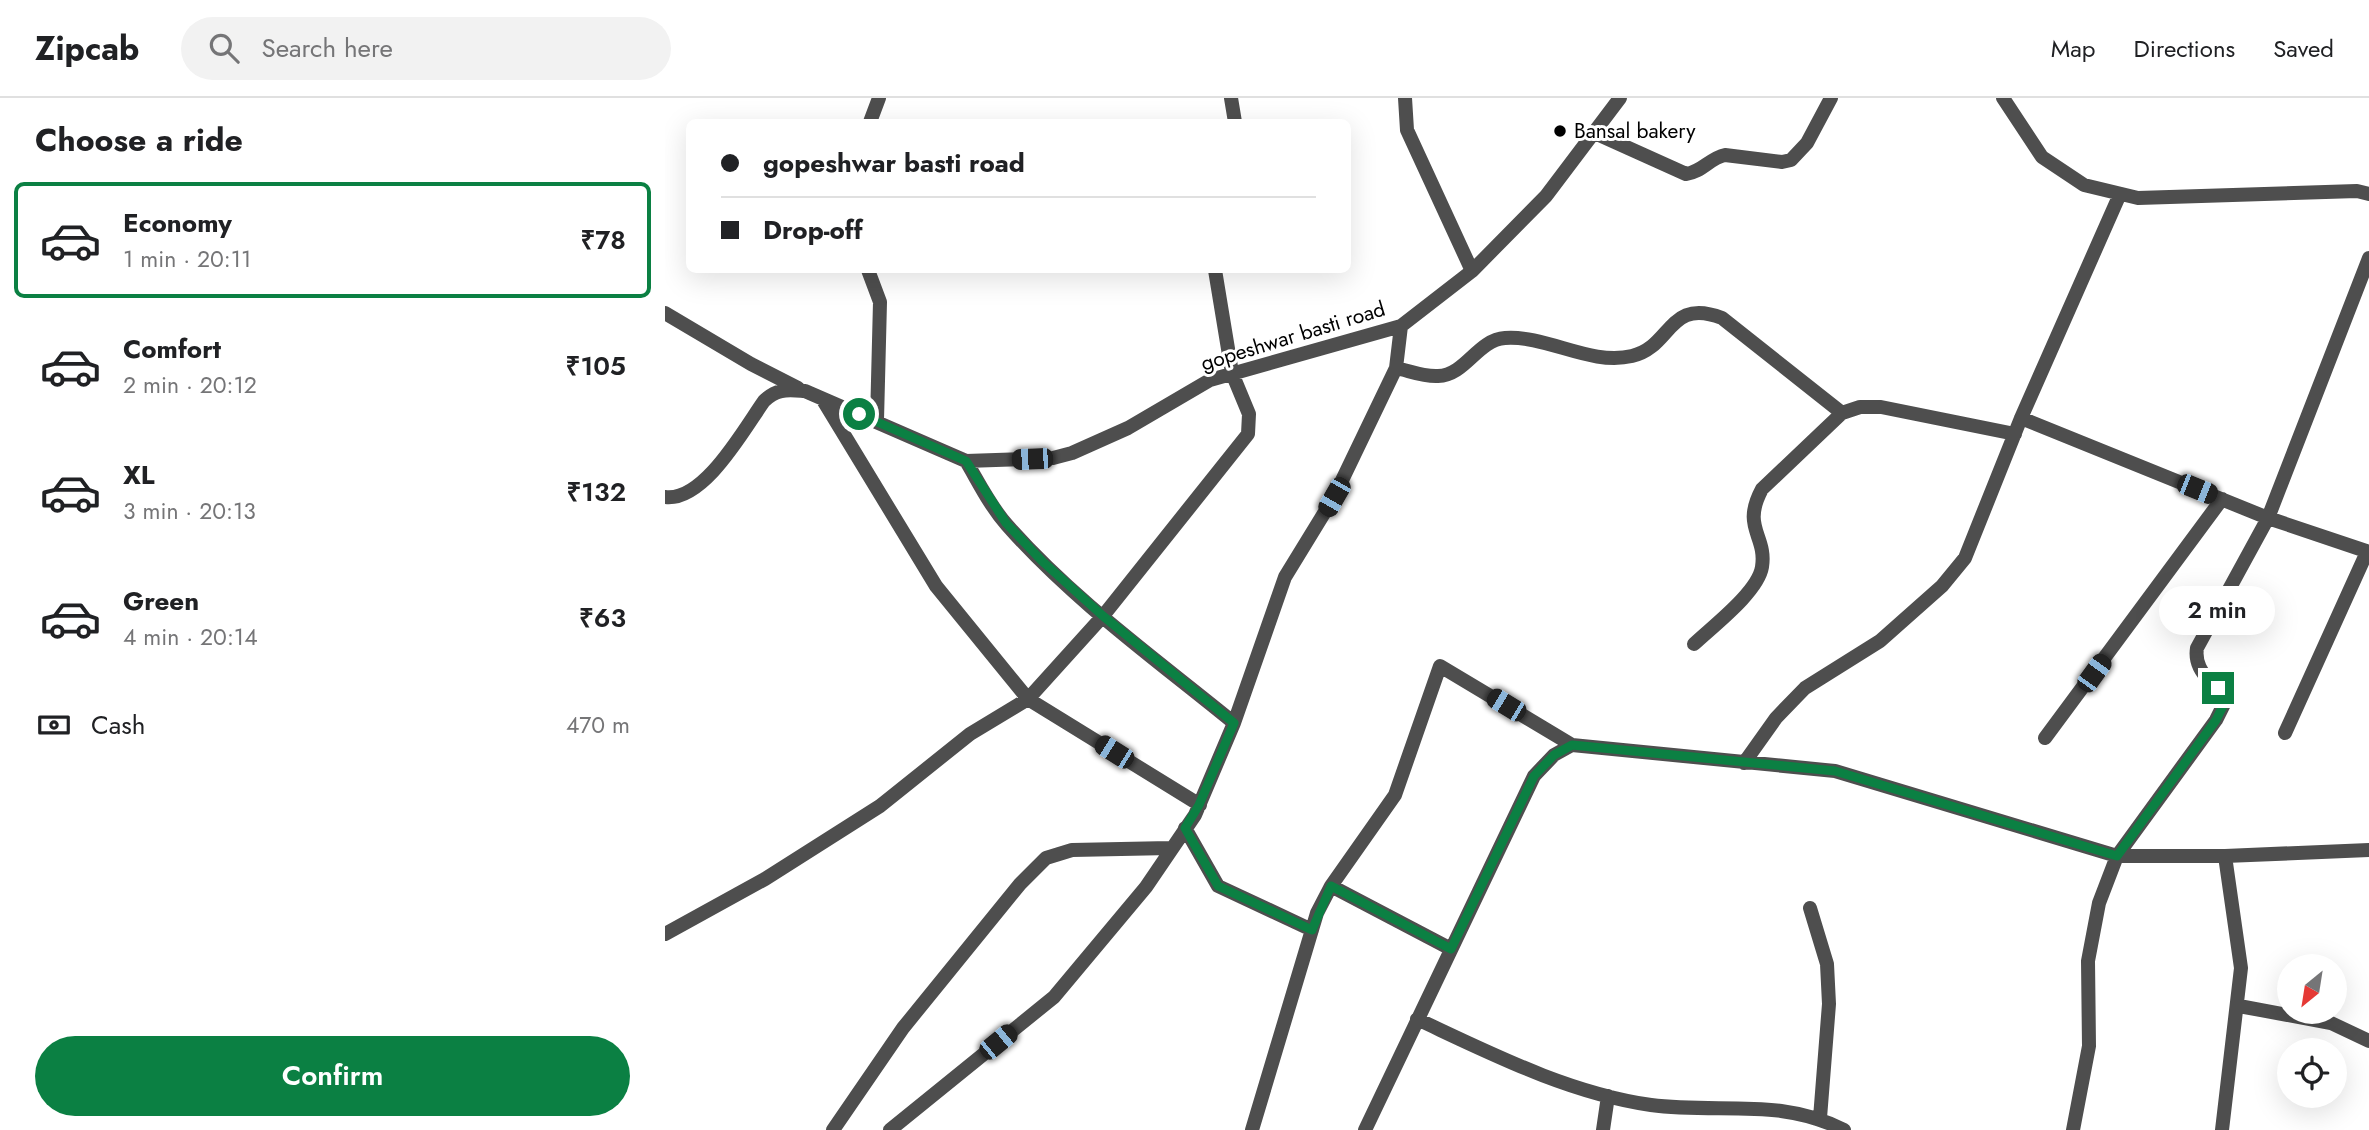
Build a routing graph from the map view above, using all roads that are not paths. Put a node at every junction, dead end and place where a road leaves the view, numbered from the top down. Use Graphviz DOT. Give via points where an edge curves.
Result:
graph roads {
  1 [pos="879,98"];
  2 [pos="1231,98"];
  3 [pos="1405,98"];
  4 [pos="1620,98"];
  5 [pos="1831,98"];
  6 [pos="2003,98"];
  7 [pos="871,119"];
  8 [pos="1234,119"];
  9 [pos="1595,133"];
  10 [pos="2120,194"];
  11 [pos="2369,194"];
  12 [pos="2369,258"];
  13 [pos="1472,271"];
  14 [pos="870,273"];
  15 [pos="1215,273"];
  16 [pos="665,313"];
  17 [pos="1401,326"];
  18 [pos="1396,368"];
  19 [pos="1232,373"];
  20 [pos="805,391"];
  21 [pos="823,400"];
  22 [pos="1842,413"];
  23 [pos="2021,418"];
  24 [pos="877,421"];
  25 [pos="2015,434"];
  26 [pos="966,461"];
  27 [pos="2222,499"];
  28 [pos="667,502"];
  29 [pos="2268,518"];
  30 [pos="2368,552"];
  31 [pos="1103,616"];
  32 [pos="1694,644"];
  33 [pos="1028,699"];
  34 [pos="1234,723"];
  35 [pos="2285,733"];
  36 [pos="2045,738"];
  37 [pos="1572,745"];
  38 [pos="1744,763"];
  39 [pos="1199,805"];
  40 [pos="1185,828"];
  41 [pos="1170,848"];
  42 [pos="2369,850"];
  43 [pos="2117,856"];
  44 [pos="2225,856"];
  45 [pos="1331,886"];
  46 [pos="1810,908"];
  47 [pos="1312,930"];
  48 [pos="665,934"];
  49 [pos="1451,949"];
  50 [pos="2239,1006"];
  51 [pos="1417,1019"];
  52 [pos="2369,1041"];
  53 [pos="1608,1096"];
  54 [pos="1820,1118"];
  55 [pos="833,1130"];
  56 [pos="890,1130"];
  57 [pos="1252,1130"];
  58 [pos="1365,1130"];
  59 [pos="1603,1130"];
  60 [pos="1844,1130"];
  61 [pos="2073,1130"];
  62 [pos="2222,1130"];
  1 -- 7 [label="street"];
  2 -- 8 [label="street"];
  3 -- 13 [label="street" via="1406,130"];
  4 -- 9 [label="street, gopeshwar basti road"];
  5 -- 9 [label="street" via="1799,153 1782,162 1725,155 1686,174"];
  6 -- 10 [label="street" via="2042,157 2084,185"];
  9 -- 13 [label="street, gopeshwar basti road" via="1546,196"];
  10 -- 11 [label="street" via="2138,198"];
  10 -- 23 [label="street"];
  12 -- 29 [label="street"];
  13 -- 17 [label="street, gopeshwar basti road"];
  14 -- 24 [label="street" via="880,302"];
  15 -- 19 [label="street"];
  16 -- 20 [label="street, gopeshwar basti road"];
  17 -- 18 [label="street"];
  17 -- 19 [label="street, gopeshwar basti road"];
  18 -- 22 [label="street" via="1441,377 1456,370 1487,342 1509,337 1616,359 1635,356 1691,312 1704,311 1722,318"];
  18 -- 34 [label="street" via="1334,497 1285,577"];
  19 -- 26 [label="street, gopeshwar basti road" via="1210,380 1128,428 1072,453 1053,458"];
  19 -- 31 [label="street" via="1249,414 1248,434"];
  20 -- 21 [label="street, gopeshwar basti road"];
  20 -- 28 [label="street" via="772,393 713,472 692,490"];
  21 -- 24 [label="street, gopeshwar basti road"];
  21 -- 33 [label="street" via="936,586"];
  22 -- 25 [label="street" via="1881,407"];
  22 -- 32 [label="street" via="1762,489 1753,505 1752,522 1763,565 1757,583"];
  23 -- 25 [label="street"];
  23 -- 27 [label="street"];
  24 -- 26 [label="street, gopeshwar basti road"];
  25 -- 38 [label="street" via="1965,558 1943,586 1880,641 1805,688 1776,718"];
  26 -- 31 [label="street" via="1006,523"];
  27 -- 29 [label="street"];
  27 -- 36 [label="street"];
  29 -- 30 [label="street"];
  29 -- 43 [label="street" via="2197,648 2200,672 2218,688 2224,704"];
  30 -- 35 [label="street"];
  31 -- 33 [label="street"];
  31 -- 34 [label="street"];
  33 -- 39 [label="street"];
  33 -- 48 [label="street" via="970,734 880,806 765,879"];
  34 -- 39 [label="street"];
  37 -- 38 [label="street"];
  37 -- 45 [label="street" via="1440,666 1395,795"];
  37 -- 49 [label="street" via="1554,755 1534,776"];
  38 -- 43 [label="street" via="1835,771"];
  39 -- 40 [label="street"];
  40 -- 41 [label="street"];
  40 -- 47 [label="street" via="1218,886"];
  41 -- 55 [label="street" via="1072,850 1046,858 903,1028"];
  41 -- 56 [label="street" via="1146,887 1054,997"];
  42 -- 44 [label="street"];
  43 -- 44 [label="street"];
  43 -- 61 [label="street" via="2099,903 2088,961 2089,1046"];
  44 -- 50 [label="street" via="2241,968"];
  45 -- 47 [label="street"];
  45 -- 49 [label="street"];
  46 -- 54 [label="street" via="1827,964 1829,1004"];
  47 -- 57 [label="street"];
  49 -- 51 [label="street"];
  50 -- 52 [label="street" via="2331,1023"];
  50 -- 62 [label="street"];
  51 -- 53 [label="street" via="1549,1078"];
  51 -- 58 [label="street"];
  53 -- 54 [label="street" via="1651,1105 1784,1110"];
  53 -- 59 [label="street"];
  54 -- 60 [label="street"];
}
